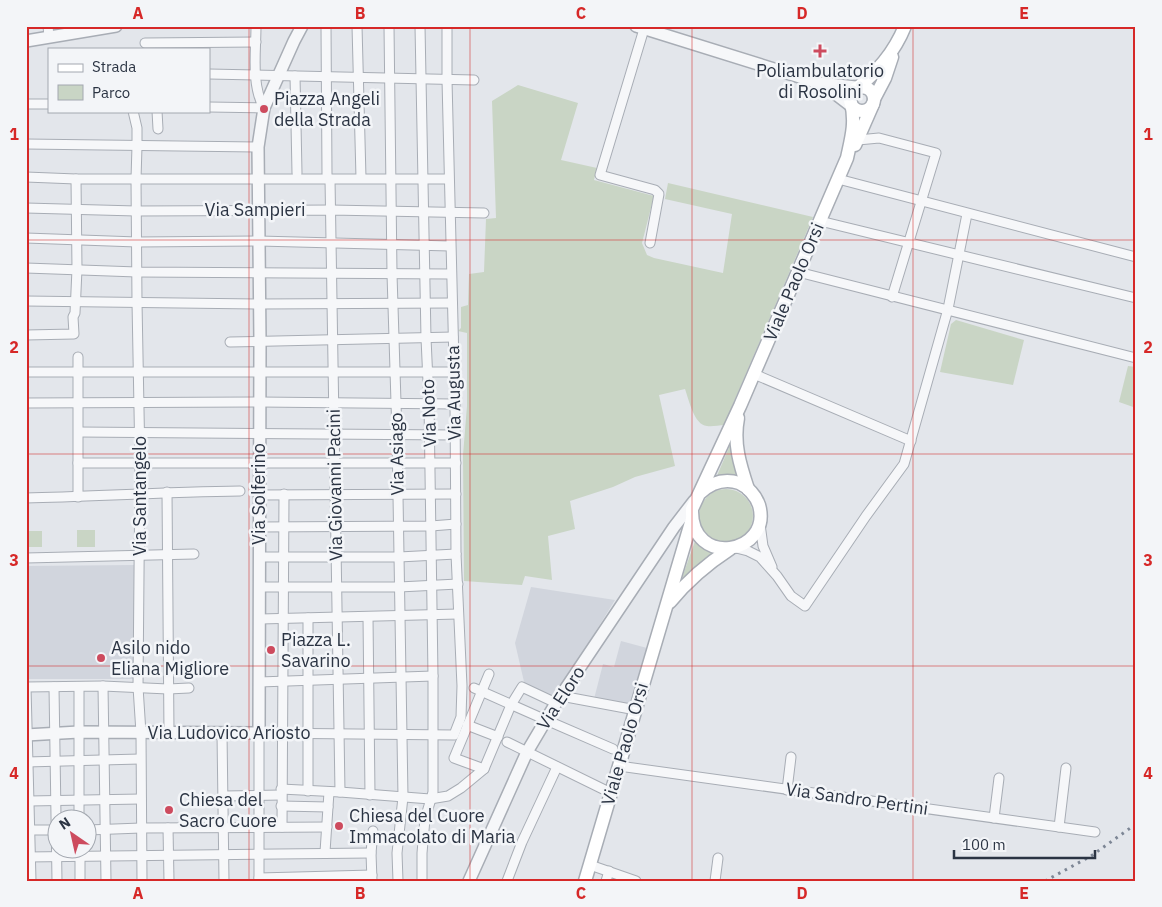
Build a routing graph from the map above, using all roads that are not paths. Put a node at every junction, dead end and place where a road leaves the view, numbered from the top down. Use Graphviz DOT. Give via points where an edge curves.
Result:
graph roads {
  1 [pos="116,26"];
  2 [pos="256,26"];
  3 [pos="326,26"];
  4 [pos="357,26"];
  5 [pos="389,26"];
  6 [pos="420,26"];
  7 [pos="447,26"];
  8 [pos="905,26"];
  9 [pos="300,28"];
  10 [pos="640,28"];
  11 [pos="49,32"];
  12 [pos="26,41"];
  13 [pos="256,42"];
  14 [pos="145,43"];
  15 [pos="897,43"];
  16 [pos="210,74"];
  17 [pos="256,74"];
  18 [pos="280,76"];
  19 [pos="295,76"];
  20 [pos="326,76"];
  21 [pos="359,78"];
  22 [pos="389,78"];
  23 [pos="422,78"];
  24 [pos="447,80"];
  25 [pos="474,80"];
  26 [pos="819,83"];
  27 [pos="857,88"];
  28 [pos="874,102"];
  29 [pos="26,104"];
  30 [pos="48,104"];
  31 [pos="853,106"];
  32 [pos="210,107"];
  33 [pos="264,108"];
  34 [pos="133,112"];
  35 [pos="157,112"];
  36 [pos="865,123"];
  37 [pos="158,129"];
  38 [pos="879,138"];
  39 [pos="858,140"];
  40 [pos="26,144"];
  41 [pos="138,146"];
  42 [pos="258,147"];
  43 [pos="847,158"];
  44 [pos="298,173"];
  45 [pos="329,176"];
  46 [pos="26,177"];
  47 [pos="76,178"];
  48 [pos="361,178"];
  49 [pos="391,178"];
  50 [pos="136,179"];
  51 [pos="258,179"];
  52 [pos="423,179"];
  53 [pos="448,180"];
  54 [pos="838,180"];
  55 [pos="922,201"];
  56 [pos="26,208"];
  57 [pos="76,209"];
  58 [pos="258,210"];
  59 [pos="330,210"];
  60 [pos="136,211"];
  61 [pos="392,211"];
  62 [pos="424,211"];
  63 [pos="450,212"];
  64 [pos="484,212"];
  65 [pos="967,214"];
  66 [pos="820,221"];
  67 [pos="26,238"];
  68 [pos="76,239"];
  69 [pos="259,240"];
  70 [pos="137,242"];
  71 [pos="908,242"];
  72 [pos="331,243"];
  73 [pos="392,243"];
  74 [pos="650,243"];
  75 [pos="424,244"];
  76 [pos="450,246"];
  77 [pos="958,255"];
  78 [pos="1136,257"];
  79 [pos="26,268"];
  80 [pos="77,269"];
  81 [pos="137,272"];
  82 [pos="798,272"];
  83 [pos="259,273"];
  84 [pos="332,274"];
  85 [pos="392,274"];
  86 [pos="450,274"];
  87 [pos="425,275"];
  88 [pos="892,297"];
  89 [pos="1136,298"];
  90 [pos="26,301"];
  91 [pos="76,302"];
  92 [pos="137,302"];
  93 [pos="452,303"];
  94 [pos="260,304"];
  95 [pos="332,304"];
  96 [pos="393,304"];
  97 [pos="425,304"];
  98 [pos="948,310"];
  99 [pos="26,335"];
  100 [pos="453,337"];
  101 [pos="426,338"];
  102 [pos="332,339"];
  103 [pos="395,339"];
  104 [pos="260,341"];
  105 [pos="230,342"];
  106 [pos="78,357"];
  107 [pos="1136,358"];
  108 [pos="26,372"];
  109 [pos="79,372"];
  110 [pos="138,372"];
  111 [pos="259,372"];
  112 [pos="395,372"];
  113 [pos="427,372"];
  114 [pos="454,372"];
  115 [pos="333,373"];
  116 [pos="754,374"];
  117 [pos="259,402"];
  118 [pos="26,403"];
  119 [pos="79,403"];
  120 [pos="140,403"];
  121 [pos="334,403"];
  122 [pos="395,404"];
  123 [pos="429,404"];
  124 [pos="455,404"];
  125 [pos="740,406"];
  126 [pos="79,432"];
  127 [pos="139,433"];
  128 [pos="260,433"];
  129 [pos="334,433"];
  130 [pos="397,435"];
  131 [pos="430,435"];
  132 [pos="455,435"];
  133 [pos="911,441"];
  134 [pos="78,463"];
  135 [pos="140,463"];
  136 [pos="259,463"];
  137 [pos="334,463"];
  138 [pos="398,463"];
  139 [pos="430,463"];
  140 [pos="456,463"];
  141 [pos="748,489"];
  142 [pos="240,491"];
  143 [pos="167,492"];
  144 [pos="139,493"];
  145 [pos="284,494"];
  146 [pos="335,494"];
  147 [pos="398,494"];
  148 [pos="430,494"];
  149 [pos="456,494"];
  150 [pos="259,495"];
  151 [pos="78,497"];
  152 [pos="697,497"];
  153 [pos="26,498"];
  154 [pos="759,522"];
  155 [pos="456,524"];
  156 [pos="284,526"];
  157 [pos="336,526"];
  158 [pos="398,526"];
  159 [pos="431,526"];
  160 [pos="259,527"];
  161 [pos="674,527"];
  162 [pos="692,527"];
  163 [pos="733,548"];
  164 [pos="194,554"];
  165 [pos="456,554"];
  166 [pos="168,555"];
  167 [pos="431,556"];
  168 [pos="140,557"];
  169 [pos="284,557"];
  170 [pos="337,557"];
  171 [pos="399,557"];
  172 [pos="26,558"];
  173 [pos="259,558"];
  174 [pos="776,576"];
  175 [pos="458,584"];
  176 [pos="432,585"];
  177 [pos="260,587"];
  178 [pos="283,587"];
  179 [pos="337,587"];
  180 [pos="399,587"];
  181 [pos="666,608"];
  182 [pos="458,614"];
  183 [pos="432,615"];
  184 [pos="399,616"];
  185 [pos="337,617"];
  186 [pos="368,617"];
  187 [pos="283,618"];
  188 [pos="308,618"];
  189 [pos="260,619"];
  190 [pos="489,674"];
  191 [pos="433,676"];
  192 [pos="400,677"];
  193 [pos="370,678"];
  194 [pos="338,679"];
  195 [pos="282,680"];
  196 [pos="308,680"];
  197 [pos="259,682"];
  198 [pos="103,686"];
  199 [pos="26,687"];
  200 [pos="54,687"];
  201 [pos="79,687"];
  202 [pos="138,687"];
  203 [pos="189,688"];
  204 [pos="168,689"];
  205 [pos="478,689"];
  206 [pos="558,700"];
  207 [pos="511,705"];
  208 [pos="636,710"];
  209 [pos="546,720"];
  210 [pos="467,725"];
  211 [pos="79,732"];
  212 [pos="104,732"];
  213 [pos="140,733"];
  214 [pos="169,733"];
  215 [pos="222,733"];
  216 [pos="259,733"];
  217 [pos="54,734"];
  218 [pos="281,734"];
  219 [pos="308,734"];
  220 [pos="339,734"];
  221 [pos="27,735"];
  222 [pos="370,735"];
  223 [pos="401,735"];
  224 [pos="432,736"];
  225 [pos="498,737"];
  226 [pos="507,742"];
  227 [pos="527,752"];
  228 [pos="616,757"];
  229 [pos="791,757"];
  230 [pos="140,759"];
  231 [pos="105,760"];
  232 [pos="54,761"];
  233 [pos="27,762"];
  234 [pos="78,762"];
  235 [pos="557,767"];
  236 [pos="1066,768"];
  237 [pos="484,769"];
  238 [pos="999,778"];
  239 [pos="787,790"];
  240 [pos="308,791"];
  241 [pos="281,792"];
  242 [pos="329,792"];
  243 [pos="340,792"];
  244 [pos="611,793"];
  245 [pos="370,795"];
  246 [pos="224,796"];
  247 [pos="259,796"];
  248 [pos="402,797"];
  249 [pos="140,799"];
  250 [pos="430,799"];
  251 [pos="55,800"];
  252 [pos="79,800"];
  253 [pos="105,800"];
  254 [pos="29,801"];
  255 [pos="281,806"];
  256 [pos="328,807"];
  257 [pos="55,810"];
  258 [pos="79,810"];
  259 [pos="994,818"];
  260 [pos="258,827"];
  261 [pos="282,827"];
  262 [pos="326,827"];
  263 [pos="1059,827"];
  264 [pos="141,828"];
  265 [pos="168,828"];
  266 [pos="224,828"];
  267 [pos="98,829"];
  268 [pos="106,829"];
  269 [pos="28,830"];
  270 [pos="48,830"];
  271 [pos="373,831"];
  272 [pos="1095,832"];
  273 [pos="325,852"];
  274 [pos="258,853"];
  275 [pos="371,853"];
  276 [pos="224,854"];
  277 [pos="98,855"];
  278 [pos="141,855"];
  279 [pos="169,855"];
  280 [pos="106,856"];
  281 [pos="28,857"];
  282 [pos="48,857"];
  283 [pos="718,858"];
  284 [pos="56,860"];
  285 [pos="80,860"];
  286 [pos="590,865"];
  287 [pos="609,871"];
  288 [pos="335,878"];
  289 [pos="372,878"];
  290 [pos="259,879"];
  291 [pos="31,881"];
  292 [pos="57,881"];
  293 [pos="80,881"];
  294 [pos="106,881"];
  295 [pos="142,881"];
  296 [pos="169,881"];
  297 [pos="224,881"];
  298 [pos="398,881"];
  299 [pos="422,881"];
  300 [pos="469,881"];
  301 [pos="507,881"];
  302 [pos="585,881"];
  303 [pos="606,881"];
  304 [pos="636,881"];
  305 [pos="715,881"];
  1 -- 11 [label="street"];
  2 -- 13 [label="street, Via Solferino"];
  3 -- 20 [label="street, Via Giovanni Pacini"];
  4 -- 21 [label="street"];
  5 -- 22 [label="street, Via Asiago"];
  6 -- 23 [label="street, Via Noto"];
  7 -- 24 [label="street, Via Augusta"];
  8 -- 15 [label="main road"];
  9 -- 18 [label="street, Via Solferino"];
  10 -- 26 [label="street"];
  10 -- 74 [label="street" via="600,175 655,190 659,194"];
  11 -- 12 [label="street"];
  13 -- 14 [label="street"];
  13 -- 17 [label="street, Via Solferino"];
  15 -- 27 [label="main road" via="872,76"];
  15 -- 28 [label="main road"];
  16 -- 17 [label="street"];
  17 -- 18 [label="street"];
  17 -- 33 [label="street, Via Solferino"];
  18 -- 19 [label="street"];
  18 -- 33 [label="street, Via Solferino"];
  19 -- 20 [label="street"];
  19 -- 44 [label="street"];
  20 -- 21 [label="street"];
  20 -- 45 [label="street, Via Giovanni Pacini"];
  21 -- 22 [label="street"];
  21 -- 48 [label="street"];
  22 -- 23 [label="street"];
  22 -- 49 [label="street, Via Asiago"];
  23 -- 24 [label="street"];
  23 -- 52 [label="street, Via Noto"];
  24 -- 25 [label="street"];
  24 -- 53 [label="street, Via Augusta"];
  26 -- 27 [label="street"];
  26 -- 31 [label="street"];
  27 -- 28 [label="main road" via="872,92"];
  27 -- 31 [label="main road" via="851,96"];
  28 -- 31 [label="main road" via="865,111"];
  28 -- 36 [label="main road"];
  29 -- 30 [label="street"];
  31 -- 43 [label="main road" via="853,128"];
  32 -- 33 [label="street"];
  33 -- 42 [label="street, Via Solferino"];
  34 -- 41 [label="street, Via Santangelo"];
  35 -- 37 [label="street"];
  36 -- 38 [label="street"];
  36 -- 39 [label="main road"];
  38 -- 39 [label="street"];
  38 -- 55 [label="street" via="936,153"];
  39 -- 43 [label="main road"];
  40 -- 41 [label="street"];
  41 -- 42 [label="street"];
  41 -- 50 [label="street, Via Santangelo"];
  42 -- 51 [label="street, Via Solferino"];
  43 -- 54 [label="main road, Viale Paolo Orsi"];
  45 -- 48 [label="street"];
  45 -- 51 [label="street"];
  45 -- 59 [label="street, Via Giovanni Pacini"];
  46 -- 47 [label="street"];
  47 -- 50 [label="street"];
  47 -- 57 [label="street"];
  48 -- 49 [label="street"];
  49 -- 52 [label="street"];
  49 -- 61 [label="street, Via Asiago"];
  50 -- 51 [label="street"];
  50 -- 60 [label="street, Via Santangelo"];
  51 -- 58 [label="street, Via Solferino"];
  52 -- 53 [label="street"];
  52 -- 62 [label="street, Via Noto"];
  53 -- 63 [label="street, Via Augusta"];
  54 -- 55 [label="street"];
  54 -- 66 [label="main road, Viale Paolo Orsi"];
  55 -- 65 [label="street"];
  55 -- 71 [label="street"];
  56 -- 57 [label="street, Via Sampieri"];
  57 -- 60 [label="street, Via Sampieri"];
  57 -- 68 [label="street"];
  58 -- 59 [label="street, Via Sampieri"];
  58 -- 60 [label="street, Via Sampieri"];
  58 -- 69 [label="street, Via Solferino"];
  59 -- 61 [label="street, Via Sampieri"];
  59 -- 72 [label="street, Via Giovanni Pacini"];
  60 -- 70 [label="street, Via Santangelo"];
  61 -- 62 [label="street, Via Sampieri"];
  61 -- 73 [label="street, Via Asiago"];
  62 -- 63 [label="street, Via Sampieri"];
  62 -- 75 [label="street, Via Noto"];
  63 -- 64 [label="street, Via Sampieri"];
  63 -- 76 [label="street, Via Augusta"];
  65 -- 77 [label="street"];
  65 -- 78 [label="street"];
  66 -- 71 [label="street"];
  66 -- 82 [label="main road, Viale Paolo Orsi"];
  67 -- 68 [label="street"];
  68 -- 70 [label="street"];
  68 -- 80 [label="street"];
  69 -- 70 [label="street"];
  69 -- 72 [label="street"];
  69 -- 83 [label="street, Via Solferino"];
  70 -- 81 [label="street, Via Santangelo"];
  71 -- 77 [label="street"];
  71 -- 88 [label="street"];
  72 -- 73 [label="street"];
  72 -- 84 [label="street, Via Giovanni Pacini"];
  73 -- 75 [label="street"];
  73 -- 85 [label="street, Via Asiago"];
  75 -- 76 [label="street"];
  75 -- 87 [label="street, Via Noto"];
  76 -- 86 [label="street, Via Augusta"];
  77 -- 89 [label="street"];
  77 -- 98 [label="street"];
  79 -- 80 [label="street"];
  80 -- 81 [label="street"];
  80 -- 91 [label="street"];
  81 -- 83 [label="street"];
  81 -- 92 [label="street, Via Santangelo"];
  82 -- 88 [label="street"];
  82 -- 116 [label="main road, Viale Paolo Orsi"];
  83 -- 84 [label="street"];
  83 -- 94 [label="street, Via Solferino"];
  84 -- 85 [label="street"];
  84 -- 95 [label="street, Via Giovanni Pacini"];
  85 -- 87 [label="street"];
  85 -- 96 [label="street, Via Asiago"];
  86 -- 87 [label="street"];
  86 -- 93 [label="street, Via Augusta"];
  87 -- 97 [label="street, Via Noto"];
  88 -- 98 [label="street"];
  90 -- 91 [label="street"];
  91 -- 92 [label="street"];
  91 -- 99 [label="street" via="74,334"];
  92 -- 94 [label="street"];
  92 -- 110 [label="street, Via Santangelo"];
  93 -- 97 [label="street"];
  93 -- 100 [label="street, Via Augusta"];
  94 -- 95 [label="street"];
  94 -- 104 [label="street, Via Solferino"];
  95 -- 96 [label="street"];
  95 -- 102 [label="street, Via Giovanni Pacini"];
  96 -- 97 [label="street"];
  96 -- 103 [label="street, Via Asiago"];
  97 -- 101 [label="street, Via Noto"];
  98 -- 107 [label="street"];
  98 -- 133 [label="street"];
  100 -- 101 [label="street"];
  100 -- 114 [label="street, Via Augusta"];
  101 -- 103 [label="street"];
  101 -- 113 [label="street, Via Noto"];
  102 -- 103 [label="street"];
  102 -- 104 [label="street"];
  102 -- 115 [label="street, Via Giovanni Pacini"];
  103 -- 112 [label="street, Via Asiago"];
  104 -- 105 [label="street"];
  104 -- 111 [label="street, Via Solferino"];
  106 -- 109 [label="street"];
  108 -- 109 [label="street"];
  109 -- 110 [label="street"];
  109 -- 119 [label="street"];
  110 -- 111 [label="street"];
  110 -- 120 [label="street, Via Santangelo"];
  111 -- 115 [label="street"];
  111 -- 117 [label="street, Via Solferino"];
  112 -- 113 [label="street"];
  112 -- 115 [label="street"];
  112 -- 122 [label="street, Via Asiago"];
  113 -- 114 [label="street"];
  113 -- 123 [label="street, Via Noto"];
  114 -- 124 [label="street, Via Augusta"];
  115 -- 121 [label="street, Via Giovanni Pacini"];
  116 -- 125 [label="main road, Viale Paolo Orsi"];
  116 -- 133 [label="street"];
  117 -- 120 [label="street"];
  117 -- 121 [label="street"];
  117 -- 128 [label="street, Via Solferino"];
  118 -- 119 [label="street"];
  119 -- 120 [label="street"];
  119 -- 126 [label="street"];
  120 -- 127 [label="street, Via Santangelo"];
  121 -- 122 [label="street"];
  121 -- 129 [label="street, Via Giovanni Pacini"];
  122 -- 123 [label="street"];
  122 -- 130 [label="street, Via Asiago"];
  123 -- 124 [label="street"];
  123 -- 131 [label="street, Via Noto"];
  124 -- 132 [label="street, Via Augusta"];
  125 -- 141 [label="main road" via="736,438 738,458"];
  125 -- 152 [label="main road, Viale Paolo Orsi"];
  126 -- 127 [label="street"];
  126 -- 134 [label="street"];
  127 -- 128 [label="street"];
  127 -- 135 [label="street, Via Santangelo"];
  128 -- 129 [label="street"];
  128 -- 136 [label="street, Via Solferino"];
  129 -- 130 [label="street"];
  129 -- 137 [label="street, Via Giovanni Pacini"];
  130 -- 131 [label="street"];
  130 -- 138 [label="street, Via Asiago"];
  131 -- 132 [label="street"];
  131 -- 139 [label="street, Via Noto"];
  132 -- 140 [label="street, Via Augusta"];
  133 -- 174 [label="street" via="904,464 805,606 790,596"];
  134 -- 135 [label="street"];
  134 -- 151 [label="street"];
  135 -- 136 [label="street"];
  135 -- 144 [label="street, Via Santangelo"];
  136 -- 137 [label="street"];
  136 -- 150 [label="street, Via Solferino"];
  137 -- 138 [label="street"];
  137 -- 146 [label="street, Via Giovanni Pacini"];
  138 -- 139 [label="street"];
  138 -- 147 [label="street, Via Asiago"];
  139 -- 140 [label="street"];
  139 -- 148 [label="street, Via Noto"];
  140 -- 149 [label="street, Via Augusta"];
  141 -- 152 [label="main road" via="739,483 718,482 708,486"];
  141 -- 154 [label="main road" via="758,504"];
  142 -- 143 [label="street"];
  143 -- 144 [label="street"];
  143 -- 166 [label="street"];
  144 -- 151 [label="street"];
  144 -- 168 [label="street, Via Santangelo"];
  145 -- 146 [label="street"];
  145 -- 150 [label="street"];
  145 -- 156 [label="street"];
  146 -- 147 [label="street"];
  146 -- 157 [label="street, Via Giovanni Pacini"];
  147 -- 148 [label="street"];
  147 -- 158 [label="street, Via Asiago"];
  148 -- 149 [label="street"];
  148 -- 159 [label="street, Via Noto"];
  149 -- 155 [label="street, Via Augusta"];
  150 -- 160 [label="street, Via Solferino"];
  151 -- 153 [label="street"];
  152 -- 161 [label="street, Via Eloro"];
  152 -- 162 [label="main road" via="692,509"];
  154 -- 163 [label="main road" via="751,538"];
  154 -- 174 [label="street" via="763,546"];
  155 -- 159 [label="street"];
  155 -- 165 [label="street, Via Augusta"];
  156 -- 157 [label="street"];
  156 -- 160 [label="street"];
  156 -- 169 [label="street"];
  157 -- 158 [label="street"];
  157 -- 170 [label="street, Via Giovanni Pacini"];
  158 -- 159 [label="street"];
  158 -- 171 [label="street, Via Asiago"];
  159 -- 167 [label="street, Via Noto"];
  160 -- 173 [label="street, Via Solferino"];
  161 -- 162 [label="street"];
  161 -- 206 [label="street, Via Eloro"];
  162 -- 163 [label="main road" via="710,546"];
  162 -- 181 [label="main road, Viale Paolo Orsi"];
  163 -- 174 [label="street" via="760,557"];
  163 -- 181 [label="main road" via="683,586"];
  164 -- 166 [label="street"];
  165 -- 167 [label="street"];
  165 -- 175 [label="street, Via Augusta"];
  166 -- 168 [label="street"];
  166 -- 204 [label="street"];
  167 -- 171 [label="street"];
  167 -- 176 [label="street, Via Noto"];
  168 -- 172 [label="street"];
  168 -- 202 [label="street, Via Santangelo"];
  169 -- 170 [label="street"];
  169 -- 173 [label="street"];
  169 -- 178 [label="street"];
  170 -- 171 [label="street"];
  170 -- 179 [label="street, Via Giovanni Pacini"];
  171 -- 180 [label="street, Via Asiago"];
  173 -- 177 [label="street, Via Solferino"];
  175 -- 176 [label="street"];
  175 -- 182 [label="street, Via Augusta"];
  176 -- 180 [label="street"];
  176 -- 183 [label="street, Via Noto"];
  177 -- 178 [label="street"];
  177 -- 189 [label="street, Via Solferino"];
  178 -- 179 [label="street"];
  178 -- 187 [label="street"];
  179 -- 180 [label="street"];
  179 -- 185 [label="street, Via Giovanni Pacini"];
  180 -- 184 [label="street, Via Asiago"];
  181 -- 208 [label="main road, Viale Paolo Orsi"];
  182 -- 183 [label="street"];
  182 -- 224 [label="street, Via Augusta" via="462,665 461,717 454,735"];
  183 -- 184 [label="street"];
  183 -- 191 [label="street, Via Noto"];
  184 -- 186 [label="street"];
  184 -- 192 [label="street, Via Asiago"];
  185 -- 186 [label="street"];
  185 -- 188 [label="street"];
  185 -- 194 [label="street, Via Giovanni Pacini"];
  186 -- 193 [label="street"];
  187 -- 188 [label="street"];
  187 -- 189 [label="street"];
  187 -- 195 [label="street"];
  188 -- 196 [label="street"];
  189 -- 197 [label="street, Via Solferino"];
  190 -- 205 [label="street"];
  191 -- 192 [label="street"];
  191 -- 224 [label="street, Via Noto"];
  192 -- 193 [label="street"];
  192 -- 223 [label="street, Via Asiago"];
  193 -- 194 [label="street"];
  193 -- 222 [label="street"];
  194 -- 196 [label="street"];
  194 -- 220 [label="street, Via Giovanni Pacini"];
  195 -- 196 [label="street"];
  195 -- 197 [label="street"];
  195 -- 218 [label="street"];
  196 -- 219 [label="street"];
  197 -- 216 [label="street, Via Solferino"];
  198 -- 201 [label="street"];
  198 -- 202 [label="street"];
  198 -- 212 [label="street"];
  199 -- 200 [label="street"];
  199 -- 221 [label="street"];
  200 -- 201 [label="street"];
  200 -- 217 [label="street"];
  201 -- 211 [label="street"];
  202 -- 204 [label="street"];
  202 -- 213 [label="street, Via Santangelo"];
  203 -- 204 [label="street"];
  204 -- 214 [label="street"];
  205 -- 207 [label="street, Via Sandro Pertini"];
  205 -- 210 [label="street"];
  206 -- 207 [label="street" via="522,687"];
  206 -- 208 [label="street"];
  206 -- 209 [label="street, Via Eloro"];
  207 -- 209 [label="street, Via Sandro Pertini"];
  207 -- 225 [label="street"];
  208 -- 228 [label="main road, Viale Paolo Orsi"];
  209 -- 227 [label="street, Via Eloro"];
  209 -- 228 [label="street, Via Sandro Pertini"];
  210 -- 225 [label="street"];
  210 -- 237 [label="street" via="454,758"];
  211 -- 212 [label="street, Via Ludovico Ariosto"];
  211 -- 217 [label="street, Via Ludovico Ariosto"];
  211 -- 234 [label="street"];
  212 -- 213 [label="street, Via Ludovico Ariosto"];
  212 -- 231 [label="street"];
  213 -- 214 [label="street, Via Ludovico Ariosto"];
  213 -- 230 [label="street, Via Santangelo"];
  214 -- 215 [label="street, Via Ludovico Ariosto"];
  215 -- 216 [label="street, Via Ludovico Ariosto"];
  215 -- 246 [label="street"];
  216 -- 218 [label="street, Via Ludovico Ariosto"];
  216 -- 247 [label="street, Via Solferino"];
  217 -- 221 [label="street, Via Ludovico Ariosto"];
  217 -- 232 [label="street"];
  218 -- 219 [label="street, Via Ludovico Ariosto"];
  218 -- 241 [label="street"];
  219 -- 220 [label="street, Via Ludovico Ariosto"];
  219 -- 240 [label="street"];
  220 -- 222 [label="street, Via Ludovico Ariosto"];
  220 -- 243 [label="street, Via Giovanni Pacini"];
  221 -- 233 [label="street"];
  222 -- 223 [label="street, Via Ludovico Ariosto"];
  222 -- 245 [label="street"];
  223 -- 224 [label="street, Via Ludovico Ariosto"];
  223 -- 248 [label="street, Via Asiago"];
  224 -- 250 [label="street, Via Noto" via="433,792"];
  225 -- 237 [label="street"];
  226 -- 227 [label="street"];
  227 -- 235 [label="street"];
  227 -- 300 [label="street, Via Eloro"];
  228 -- 239 [label="street, Via Sandro Pertini"];
  228 -- 244 [label="main road, Viale Paolo Orsi"];
  229 -- 239 [label="street"];
  230 -- 231 [label="street"];
  230 -- 249 [label="street, Via Santangelo"];
  231 -- 234 [label="street"];
  231 -- 253 [label="street"];
  232 -- 233 [label="street"];
  232 -- 234 [label="street"];
  232 -- 251 [label="street"];
  233 -- 254 [label="street"];
  234 -- 252 [label="street"];
  235 -- 244 [label="street"];
  235 -- 301 [label="street"];
  236 -- 263 [label="street"];
  237 -- 250 [label="street" via="448,796"];
  238 -- 259 [label="street"];
  239 -- 259 [label="street, Via Sandro Pertini"];
  240 -- 241 [label="street"];
  240 -- 242 [label="street"];
  241 -- 247 [label="street"];
  241 -- 255 [label="street"];
  242 -- 243 [label="street"];
  242 -- 256 [label="street"];
  243 -- 245 [label="street"];
  244 -- 286 [label="main road, Viale Paolo Orsi"];
  245 -- 248 [label="street"];
  246 -- 247 [label="street"];
  246 -- 266 [label="street"];
  247 -- 260 [label="street, Via Solferino"];
  248 -- 250 [label="street"];
  248 -- 298 [label="street, Via Asiago"];
  249 -- 253 [label="street"];
  249 -- 264 [label="street, Via Santangelo"];
  250 -- 299 [label="street, Via Noto" via="425,819"];
  251 -- 252 [label="street"];
  251 -- 254 [label="street"];
  251 -- 257 [label="street"];
  252 -- 253 [label="street"];
  252 -- 258 [label="street"];
  253 -- 268 [label="street"];
  254 -- 269 [label="street"];
  255 -- 256 [label="street"];
  255 -- 261 [label="street"];
  256 -- 262 [label="street"];
  259 -- 263 [label="street, Via Sandro Pertini"];
  260 -- 261 [label="street"];
  260 -- 266 [label="street"];
  260 -- 274 [label="street, Via Solferino"];
  261 -- 262 [label="street"];
  262 -- 273 [label="street"];
  263 -- 272 [label="street, Via Sandro Pertini"];
  264 -- 265 [label="street"];
  264 -- 268 [label="street"];
  264 -- 278 [label="street, Via Santangelo"];
  265 -- 266 [label="street"];
  265 -- 279 [label="street"];
  266 -- 276 [label="street"];
  267 -- 268 [label="street"];
  268 -- 280 [label="street"];
  269 -- 270 [label="street"];
  269 -- 281 [label="street"];
  271 -- 275 [label="street"];
  273 -- 274 [label="street"];
  273 -- 275 [label="street"];
  274 -- 276 [label="street"];
  274 -- 290 [label="street, Via Solferino"];
  275 -- 289 [label="street"];
  276 -- 279 [label="street"];
  276 -- 297 [label="street"];
  277 -- 280 [label="street"];
  278 -- 279 [label="street"];
  278 -- 280 [label="street"];
  278 -- 295 [label="street, Via Santangelo"];
  279 -- 296 [label="street"];
  280 -- 294 [label="street"];
  281 -- 282 [label="street"];
  281 -- 291 [label="street"];
  283 -- 305 [label="street"];
  284 -- 292 [label="street"];
  285 -- 293 [label="street"];
  286 -- 287 [label="street"];
  286 -- 302 [label="main road, Viale Paolo Orsi"];
  287 -- 303 [label="street"];
  287 -- 304 [label="street"];
  288 -- 289 [label="street"];
  288 -- 290 [label="street"];
}
